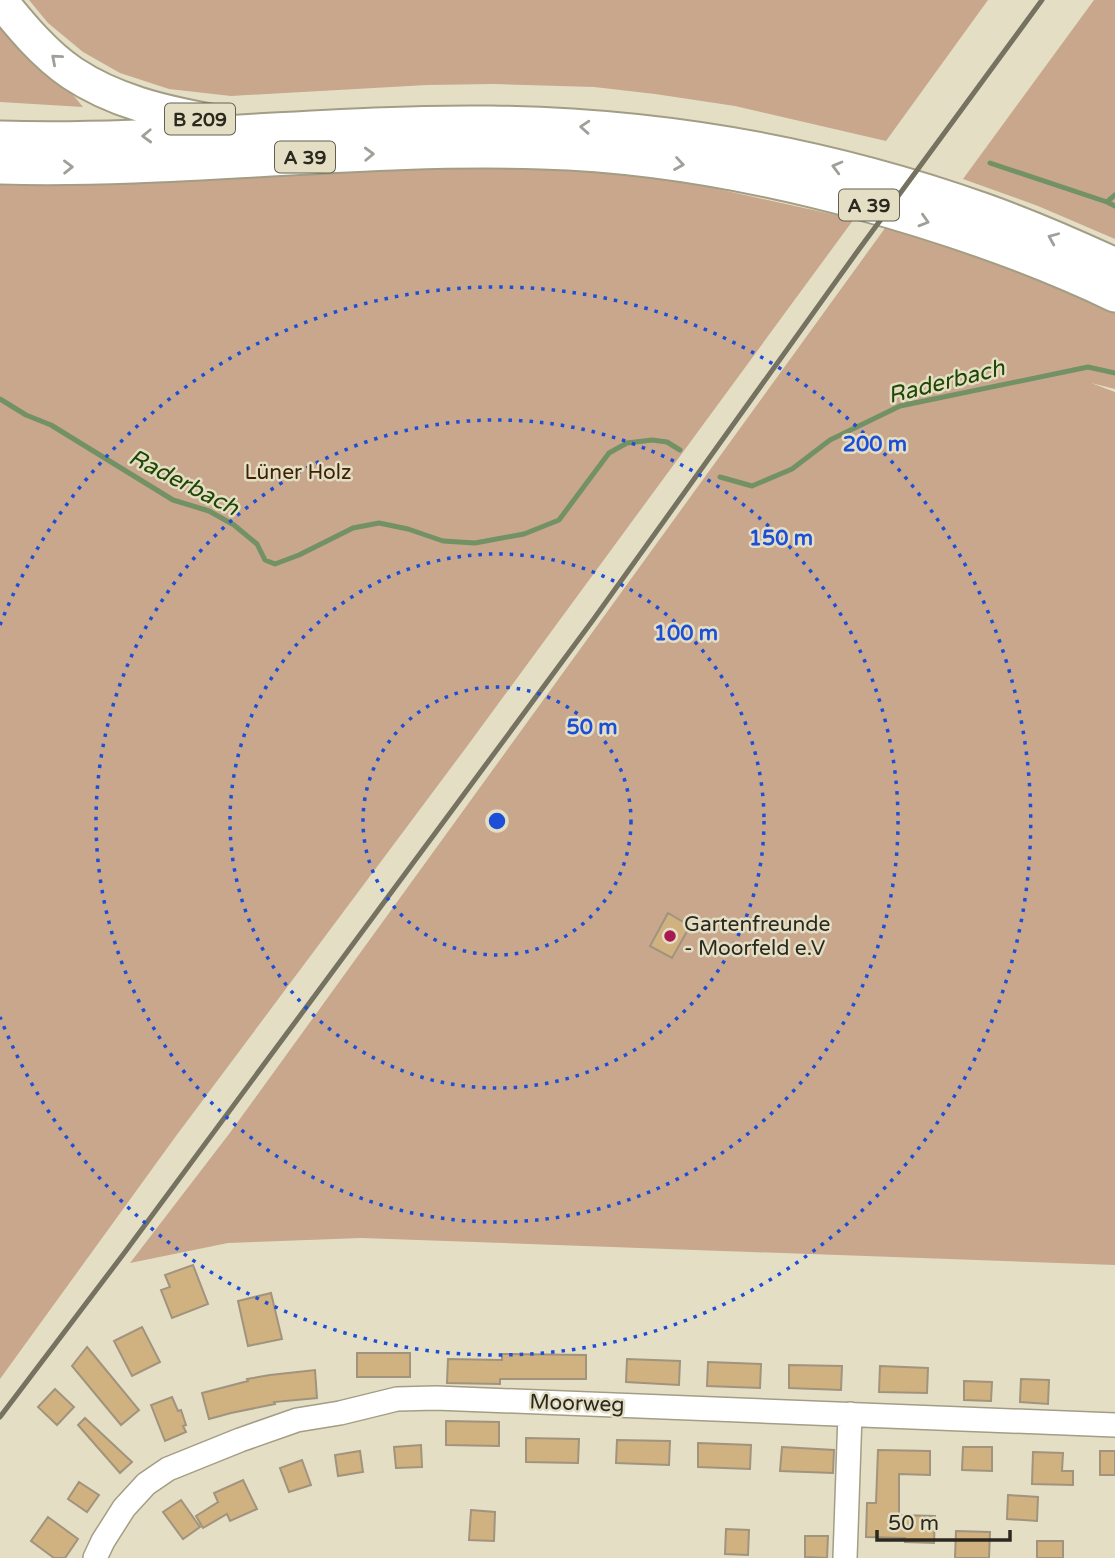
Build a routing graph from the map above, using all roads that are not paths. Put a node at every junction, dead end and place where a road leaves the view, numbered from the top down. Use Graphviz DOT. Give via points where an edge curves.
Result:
graph roads {
  1 [pos="0,0"];
  2 [pos="289,130"];
  3 [pos="0,138"];
  4 [pos="0,166"];
  5 [pos="1115,265"];
  6 [pos="1115,295"];
  7 [pos="850,1414"];
  8 [pos="1115,1425"];
  9 [pos="95,1558"];
  10 [pos="845,1558"];
  2 -- 1 [label="highway, B 209, one-way" via="163,112 113,95 71,72 32,38"];
  2 -- 3 [label="highway, A 39, one-way"];
  5 -- 2 [label="highway, A 39, one-way" via="1017,223 933,194 803,158 726,143 545,125"];
  4 -- 6 [label="highway, A 39, one-way" via="451,152 544,152 650,160 793,185 881,208 975,238"];
  7 -- 8 [label="street, Moorweg"];
  7 -- 9 [label="street, Moorweg" via="397,1399 281,1425 168,1469 124,1508"];
  7 -- 10 [label="street"];
}
